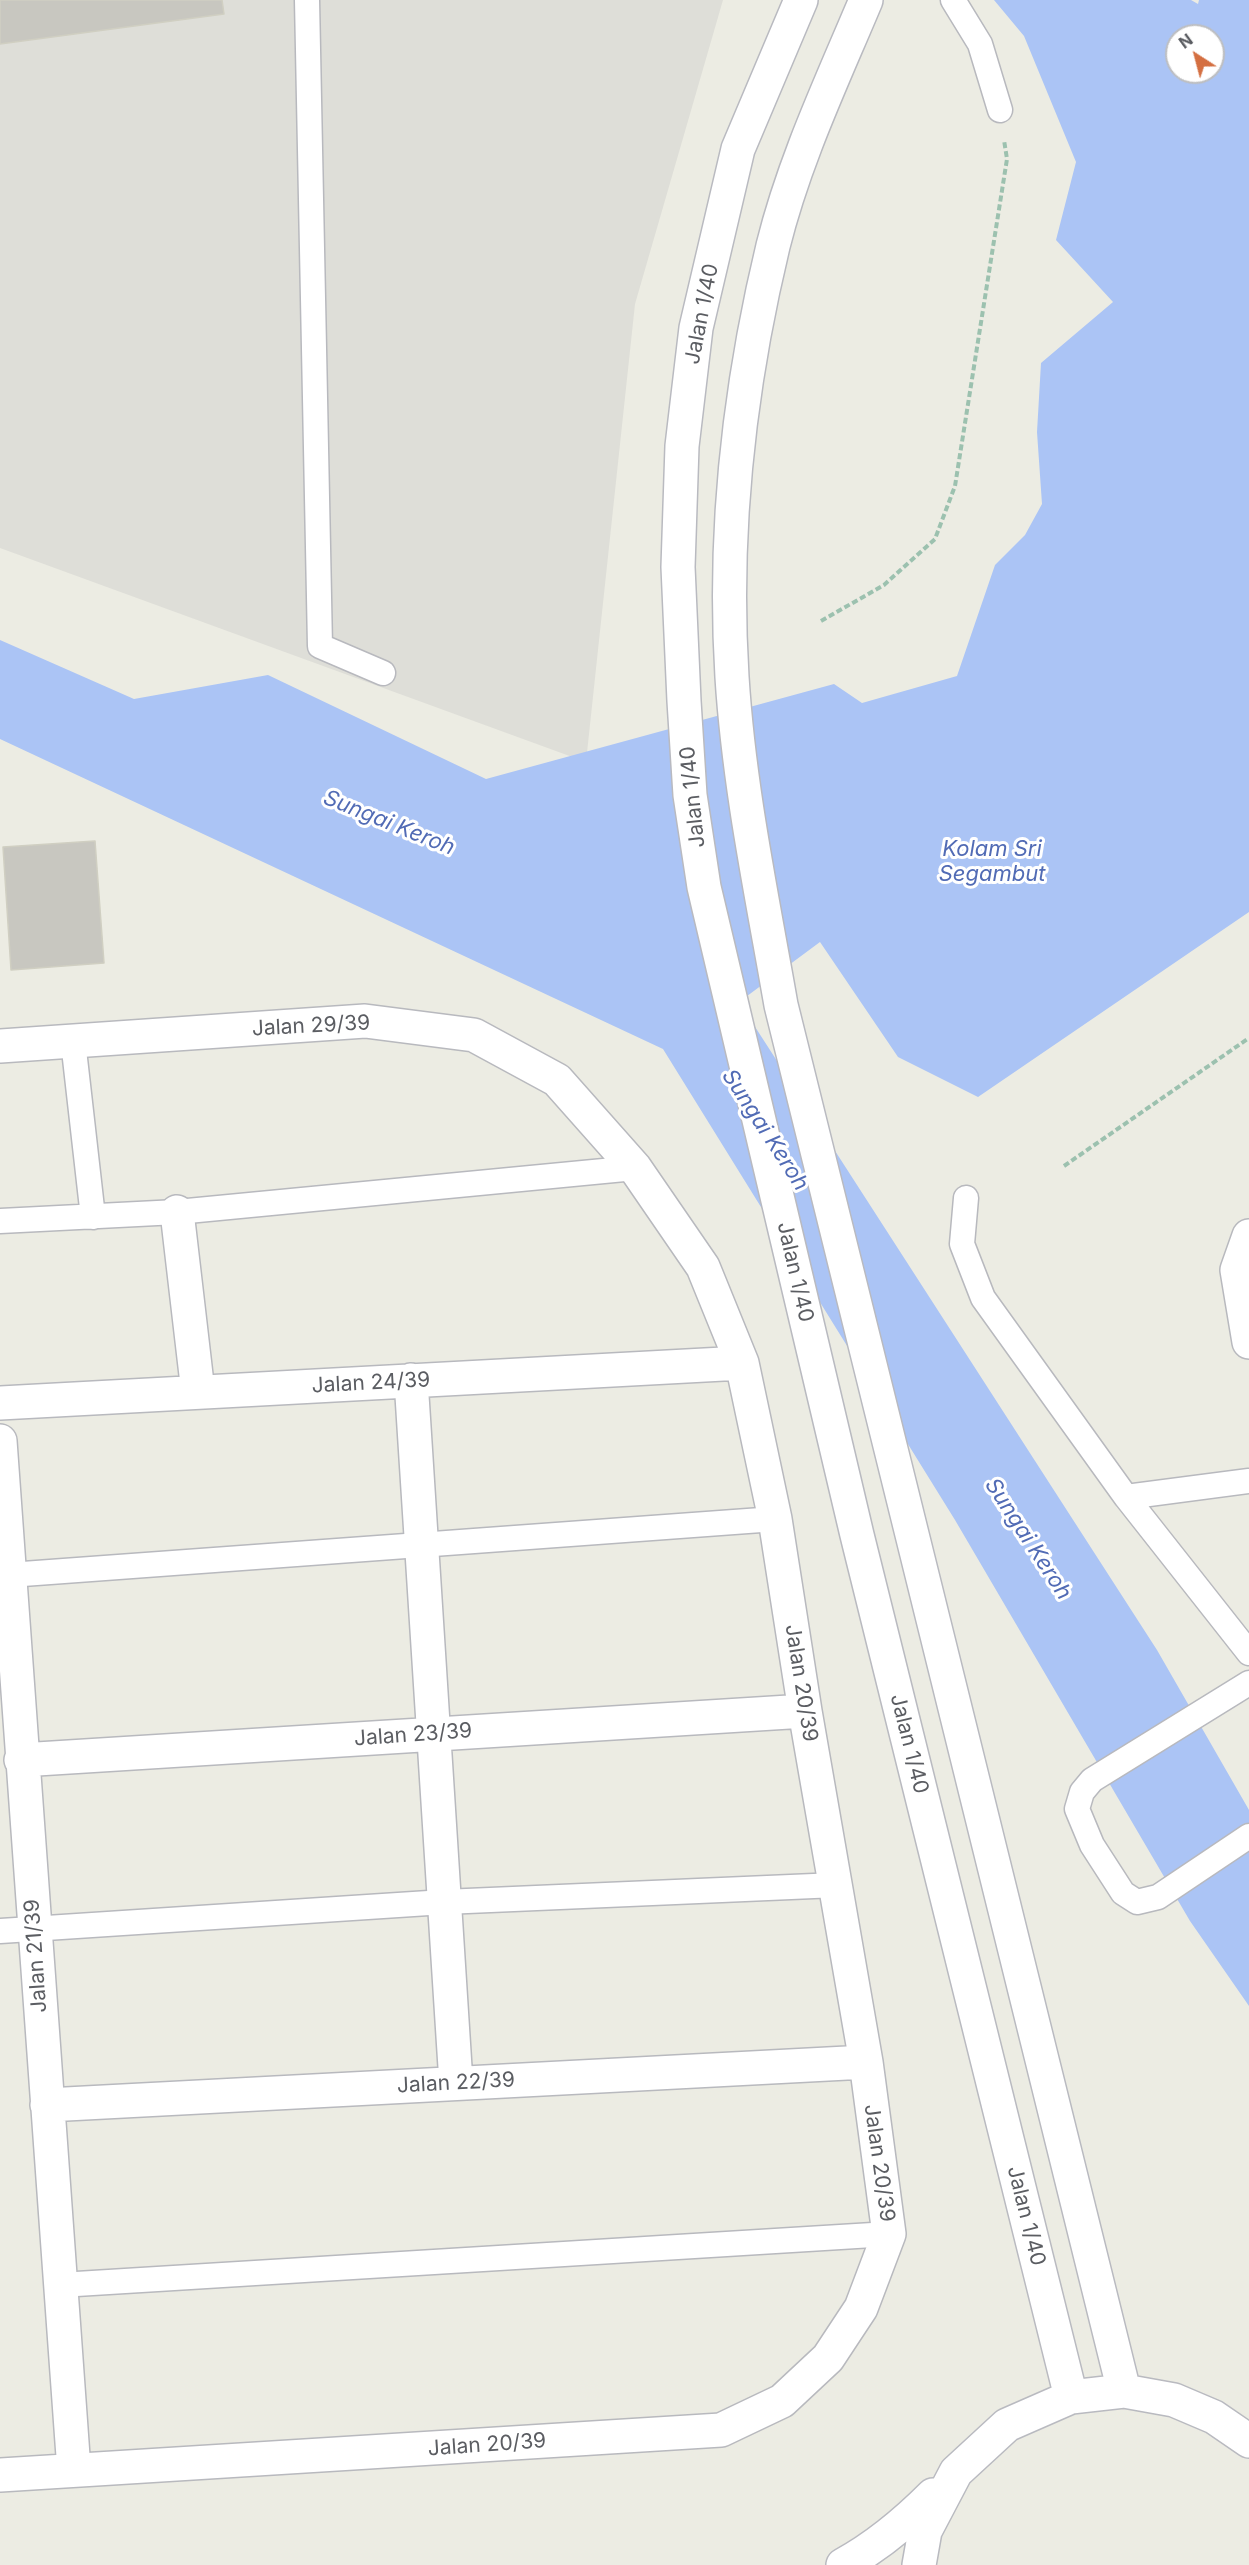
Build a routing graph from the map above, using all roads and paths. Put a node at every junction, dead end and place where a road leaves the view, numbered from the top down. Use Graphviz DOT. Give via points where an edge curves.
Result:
graph roads {
  1 [pos="307,0"];
  2 [pos="801,0"];
  3 [pos="866,0"];
  4 [pos="953,0"];
  5 [pos="1000,110"];
  6 [pos="821,621"];
  7 [pos="383,674"];
  8 [pos="1249,1038"];
  9 [pos="73,1041"];
  10 [pos="0,1046"];
  11 [pos="1064,1166"];
  12 [pos="635,1168"];
  13 [pos="966,1198"];
  14 [pos="177,1212"];
  15 [pos="93,1217"];
  16 [pos="0,1221"];
  17 [pos="1249,1236"];
  18 [pos="1249,1342"];
  19 [pos="742,1363"];
  20 [pos="411,1380"];
  21 [pos="198,1392"];
  22 [pos="0,1403"];
  23 [pos="0,1441"];
  24 [pos="1249,1481"];
  25 [pos="1126,1497"];
  26 [pos="775,1519"];
  27 [pos="422,1545"];
  28 [pos="9,1575"];
  29 [pos="1249,1653"];
  30 [pos="1249,1683"];
  31 [pos="805,1711"];
  32 [pos="434,1734"];
  33 [pos="21,1760"];
  34 [pos="1249,1836"];
  35 [pos="837,1885"];
  36 [pos="444,1902"];
  37 [pos="34,1927"];
  38 [pos="0,1930"];
  39 [pos="866,2062"];
  40 [pos="456,2082"];
  41 [pos="47,2105"];
  42 [pos="889,2234"];
  43 [pos="60,2285"];
  44 [pos="1124,2391"];
  45 [pos="1071,2397"];
  46 [pos="1249,2441"];
  47 [pos="74,2470"];
  48 [pos="956,2472"];
  49 [pos="0,2475"];
  50 [pos="843,2565"];
  51 [pos="919,2565"];
  1 -- 7 [label="lane" via="320,646"];
  2 -- 45 [label="street, Jalan 1/40" via="738,149 696,328 682,446 678,567 690,795 704,887 857,1535"];
  3 -- 44 [label="street" via="803,148 773,245 736,454 729,566 732,678 747,815 781,1005"];
  4 -- 5 [label="lane" via="980,44"];
  5 -- 6 [label="path" via="1007,159 955,486 935,539 884,585"];
  8 -- 11 [label="path"];
  9 -- 10 [label="street, Jalan 29/39"];
  9 -- 12 [label="street, Jalan 29/39" via="365,1021 474,1035 557,1080"];
  9 -- 15 [label="lane"];
  12 -- 14 [label="lane"];
  12 -- 19 [label="street, Jalan 29/39" via="704,1267"];
  13 -- 25 [label="lane" via="962,1244 983,1298"];
  14 -- 15 [label="lane"];
  14 -- 21 [label="street"];
  15 -- 16 [label="lane"];
  17 -- 18 [label="street" via="1237,1270"];
  19 -- 20 [label="street, Jalan 24/39"];
  19 -- 26 [label="street, Jalan 20/39"];
  20 -- 21 [label="street, Jalan 24/39"];
  20 -- 27 [label="street"];
  21 -- 22 [label="street, Jalan 24/39"];
  23 -- 28 [label="street, Jalan 21/39"];
  24 -- 25 [label="lane"];
  25 -- 29 [label="lane"];
  26 -- 27 [label="lane"];
  26 -- 31 [label="street, Jalan 20/39"];
  27 -- 28 [label="lane"];
  27 -- 32 [label="street"];
  28 -- 33 [label="street, Jalan 21/39"];
  30 -- 34 [label="lane" via="1092,1780 1082,1792 1077,1809 1092,1845 1123,1893 1137,1902 1158,1897"];
  31 -- 32 [label="street, Jalan 23/39"];
  31 -- 35 [label="street, Jalan 20/39"];
  32 -- 33 [label="street, Jalan 23/39"];
  32 -- 36 [label="street"];
  33 -- 37 [label="street, Jalan 21/39"];
  35 -- 36 [label="lane"];
  35 -- 39 [label="street, Jalan 20/39"];
  36 -- 37 [label="lane"];
  36 -- 40 [label="street"];
  37 -- 38 [label="lane"];
  37 -- 41 [label="street, Jalan 21/39"];
  39 -- 40 [label="street, Jalan 22/39"];
  39 -- 42 [label="street, Jalan 20/39"];
  40 -- 41 [label="street, Jalan 22/39"];
  41 -- 43 [label="street, Jalan 21/39"];
  42 -- 43 [label="lane"];
  42 -- 47 [label="street, Jalan 20/39" via="861,2308 828,2358 782,2401 721,2430"];
  43 -- 47 [label="street, Jalan 21/39"];
  44 -- 45 [label="street"];
  44 -- 46 [label="street" via="1174,2400 1214,2417"];
  45 -- 48 [label="street" via="1007,2425"];
  47 -- 49 [label="street, Jalan 20/39"];
  48 -- 50 [label="street" via="903,2525"];
  48 -- 51 [label="street" via="925,2531"];
}
